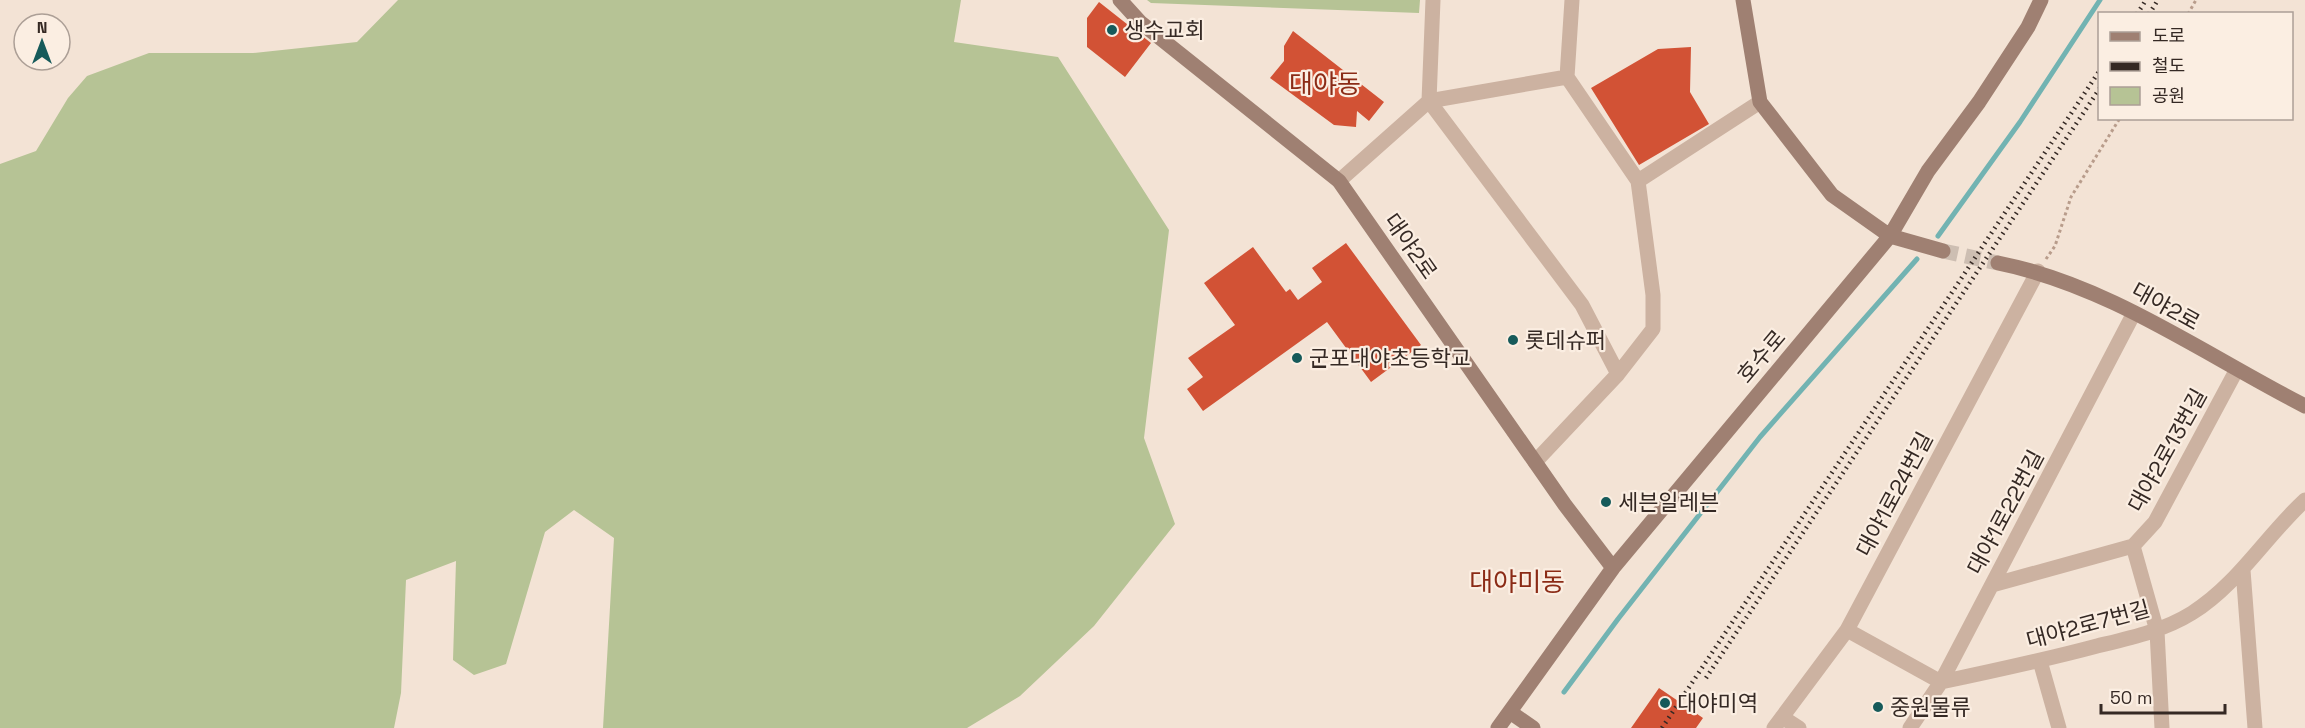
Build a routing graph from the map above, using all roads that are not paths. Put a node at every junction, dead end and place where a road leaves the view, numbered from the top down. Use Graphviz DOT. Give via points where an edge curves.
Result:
graph roads {
  1 [pos="1120,0"];
  2 [pos="1433,0"];
  3 [pos="1572,0"];
  4 [pos="1743,0"];
  5 [pos="2041,0"];
  6 [pos="1567,76"];
  7 [pos="1429,101"];
  8 [pos="1760,102"];
  9 [pos="1339,181"];
  10 [pos="1638,182"];
  11 [pos="1890,236"];
  12 [pos="1943,251"];
  13 [pos="1998,263"];
  14 [pos="2038,271"];
  15 [pos="2134,313"];
  16 [pos="2236,371"];
  17 [pos="1618,374"];
  18 [pos="2305,406"];
  19 [pos="1535,462"];
  20 [pos="2305,500"];
  21 [pos="2133,546"];
  22 [pos="1613,568"];
  23 [pos="2243,570"];
  24 [pos="1992,585"];
  25 [pos="1847,630"];
  26 [pos="2157,631"];
  27 [pos="2040,661"];
  28 [pos="1941,682"];
  29 [pos="1510,712"];
  30 [pos="1778,723"];
  31 [pos="1498,728"];
  32 [pos="1533,728"];
  33 [pos="1799,728"];
  34 [pos="1910,728"];
  35 [pos="2059,728"];
  36 [pos="2162,728"];
  37 [pos="2254,728"];
  1 -- 9 [label="street, 대야2로" via="1140,22"];
  2 -- 7 [label="street"];
  3 -- 6 [label="street"];
  4 -- 8 [label="street"];
  5 -- 11 [label="street, 호수로" via="2028,27 1928,171"];
  6 -- 7 [label="street"];
  6 -- 10 [label="street"];
  7 -- 9 [label="street"];
  7 -- 17 [label="street" via="1582,305"];
  8 -- 10 [label="street"];
  8 -- 11 [label="street" via="1832,195"];
  9 -- 19 [label="street, 대야2로"];
  10 -- 17 [label="street" via="1653,295 1653,329"];
  11 -- 12 [label="street"];
  11 -- 22 [label="street, 호수로"];
  13 -- 14 [label="street, 대야2로"];
  14 -- 15 [label="street, 대야2로"];
  14 -- 25 [label="street, 대야1로24번길"];
  15 -- 16 [label="street, 대야2로"];
  15 -- 24 [label="street, 대야1로22번길"];
  16 -- 18 [label="street, 대야2로"];
  16 -- 21 [label="street, 대야2로13번길" via="2155,522"];
  17 -- 19 [label="street"];
  19 -- 22 [label="street, 대야2로"];
  20 -- 23 [label="street, 대야2로7번길"];
  21 -- 24 [label="street, 대야2로13번길"];
  21 -- 26 [label="street"];
  22 -- 29 [label="street, 호수로"];
  23 -- 26 [label="street, 대야2로7번길" via="2193,612"];
  23 -- 37 [label="street"];
  24 -- 28 [label="street, 대야1로22번길"];
  25 -- 28 [label="street"];
  25 -- 30 [label="street, 대야1로24번길"];
  26 -- 27 [label="street, 대야2로7번길"];
  26 -- 36 [label="street"];
  27 -- 28 [label="street, 대야2로7번길"];
  27 -- 35 [label="street"];
  28 -- 34 [label="street, 대야1로22번길"];
  29 -- 31 [label="street, 호수로"];
  29 -- 32 [label="street"];
  30 -- 33 [label="street"];
}
